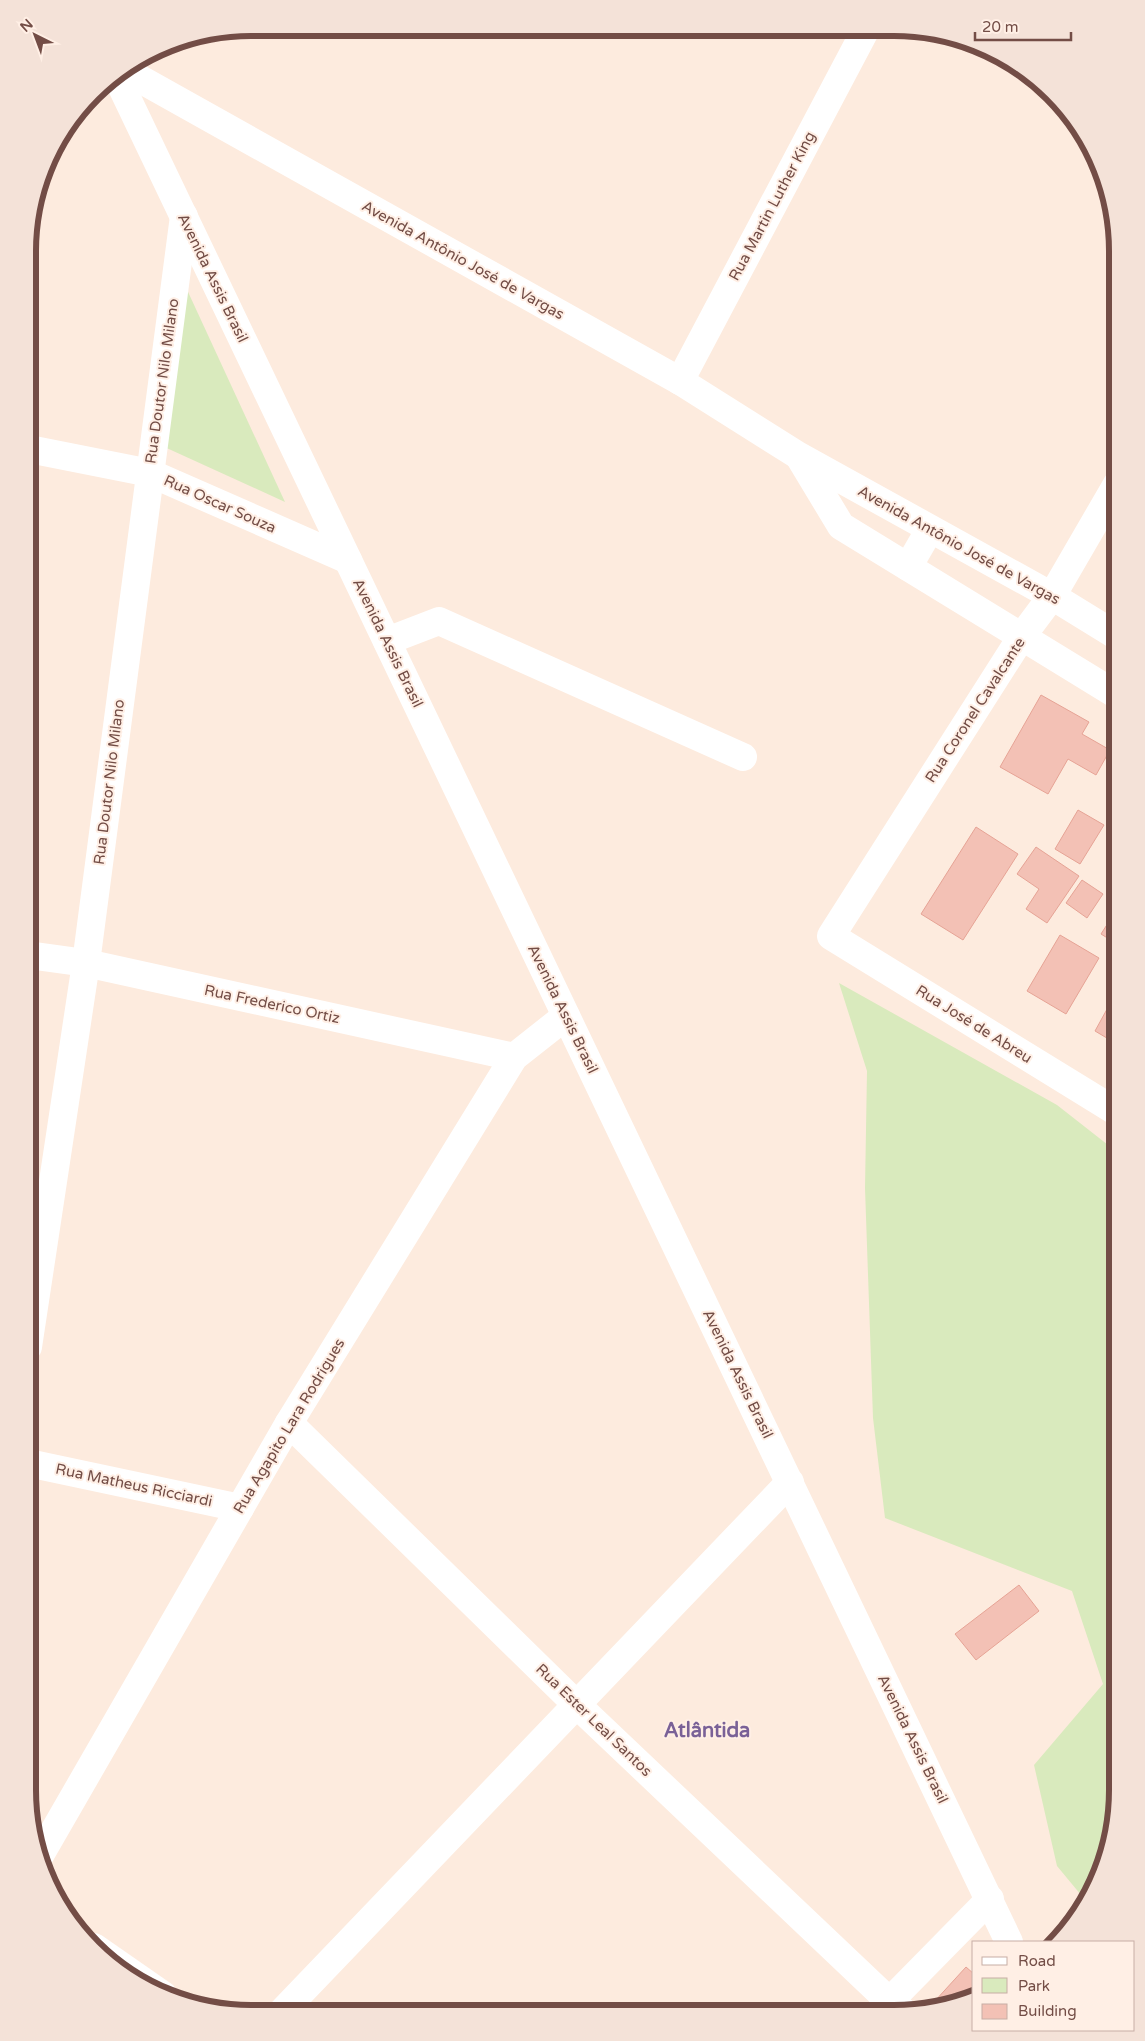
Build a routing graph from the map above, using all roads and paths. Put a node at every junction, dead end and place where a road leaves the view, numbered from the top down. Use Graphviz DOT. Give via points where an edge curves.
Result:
graph roads {
  1 [pos="862,36"];
  2 [pos="130,73"];
  3 [pos="119,82"];
  4 [pos="184,216"];
  5 [pos="680,381"];
  6 [pos="36,450"];
  7 [pos="799,456"];
  8 [pos="150,473"];
  9 [pos="1109,498"];
  10 [pos="930,529"];
  11 [pos="348,560"];
  12 [pos="908,567"];
  13 [pos="1052,596"];
  14 [pos="1109,631"];
  15 [pos="1022,636"];
  16 [pos="387,641"];
  17 [pos="1109,690"];
  18 [pos="743,757"];
  19 [pos="831,936"];
  20 [pos="36,956"];
  21 [pos="86,963"];
  22 [pos="566,1016"];
  23 [pos="514,1057"];
  24 [pos="1109,1107"];
  25 [pos="36,1294"];
  26 [pos="289,1423"];
  27 [pos="36,1465"];
  28 [pos="790,1482"];
  29 [pos="240,1508"];
  30 [pos="576,1704"];
  31 [pos="44,1846"];
  32 [pos="990,1899"];
  33 [pos="1009,1941"];
  34 [pos="289,2005"];
  35 [pos="886,2005"];
  36 [pos="894,2005"];
  1 -- 5 [label="street, Rua Martin Luther King"];
  2 -- 5 [label="street, Avenida Antônio José de Vargas"];
  3 -- 4 [label="street, Avenida Assis Brasil"];
  4 -- 8 [label="street, Rua Doutor Nilo Milano"];
  4 -- 11 [label="street, Avenida Assis Brasil"];
  5 -- 7 [label="street, Avenida Antônio José de Vargas"];
  6 -- 8 [label="street, Rua Oscar Souza"];
  7 -- 10 [label="street, Avenida Antônio José de Vargas"];
  7 -- 12 [label="street, Avenida Antônio José de Vargas" via="841,526"];
  8 -- 11 [label="street, Rua Oscar Souza"];
  8 -- 21 [label="street, Rua Doutor Nilo Milano"];
  9 -- 13 [label="street, Rua Coronel Cavalcante"];
  10 -- 12 [label="street"];
  10 -- 13 [label="street, Avenida Antônio José de Vargas"];
  11 -- 16 [label="street, Avenida Assis Brasil"];
  12 -- 15 [label="street, Avenida Antônio José de Vargas"];
  13 -- 14 [label="street, Avenida Antônio José de Vargas"];
  13 -- 15 [label="street, Rua Coronel Cavalcante"];
  15 -- 17 [label="street, Avenida Antônio José de Vargas"];
  15 -- 19 [label="street, Rua Coronel Cavalcante"];
  16 -- 18 [label="street" via="439,621"];
  16 -- 22 [label="street, Avenida Assis Brasil"];
  19 -- 24 [label="street, Rua José de Abreu"];
  20 -- 21 [label="street, Rua Frederico Ortiz"];
  21 -- 23 [label="street, Rua Frederico Ortiz"];
  21 -- 25 [label="street, Rua Doutor Nilo Milano"];
  22 -- 23 [label="street, Rua Agapito Lara Rodrigues"];
  22 -- 28 [label="street, Avenida Assis Brasil"];
  23 -- 26 [label="street, Rua Agapito Lara Rodrigues"];
  26 -- 29 [label="street, Rua Agapito Lara Rodrigues"];
  26 -- 30 [label="street, Rua Ester Leal Santos"];
  27 -- 29 [label="street, Rua Matheus Ricciardi"];
  28 -- 30 [label="street"];
  28 -- 32 [label="street, Avenida Assis Brasil"];
  29 -- 31 [label="street, Rua Agapito Lara Rodrigues"];
  30 -- 34 [label="street"];
  30 -- 35 [label="street, Rua Ester Leal Santos"];
  32 -- 33 [label="street, Avenida Assis Brasil"];
  32 -- 36 [label="street"];
}
